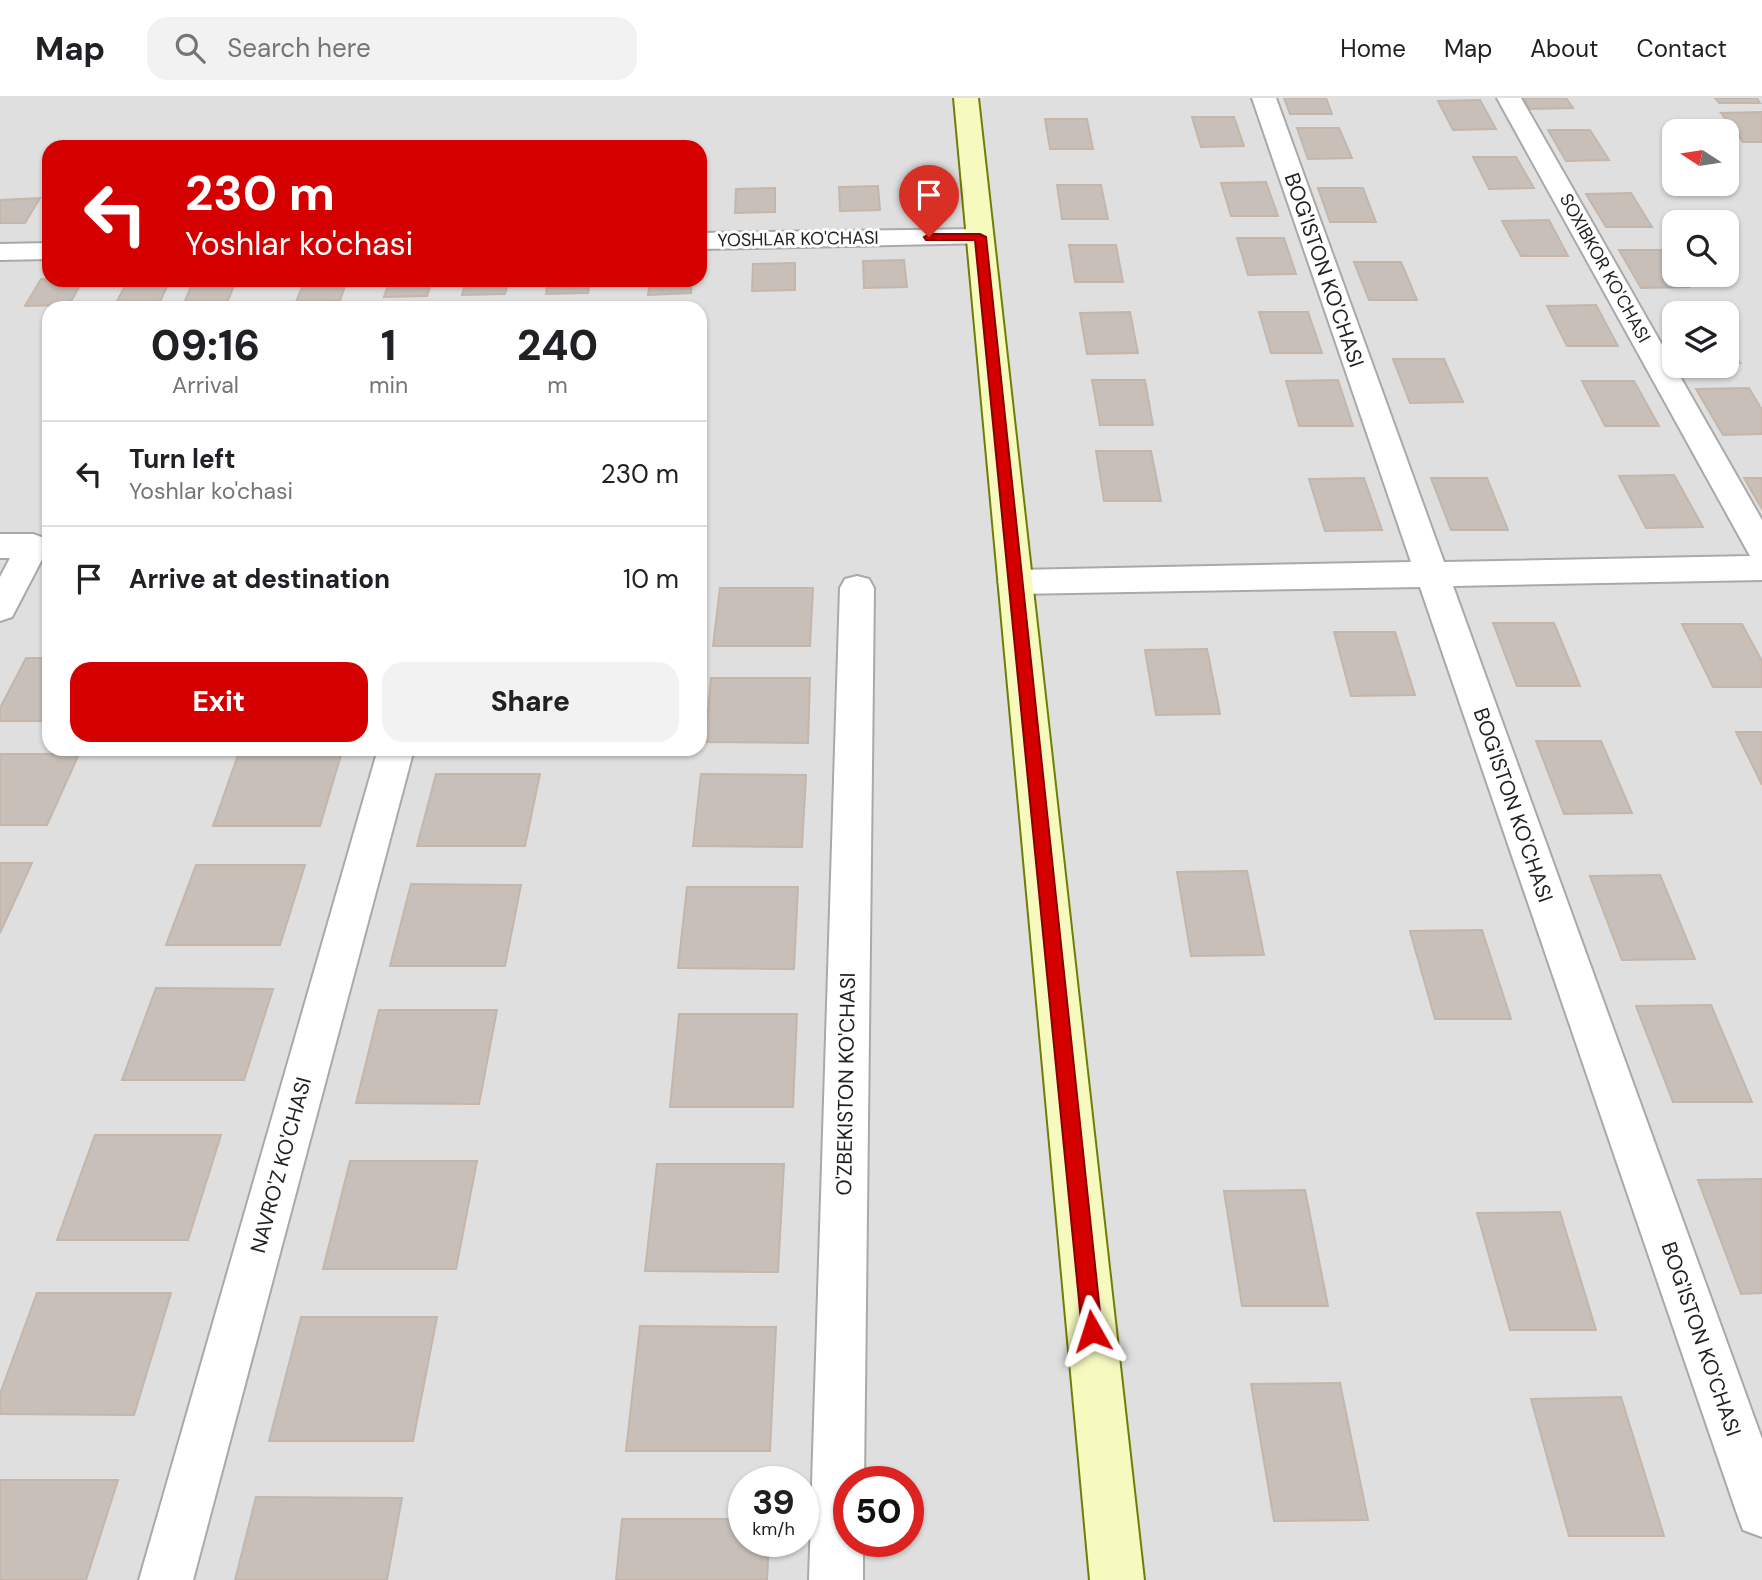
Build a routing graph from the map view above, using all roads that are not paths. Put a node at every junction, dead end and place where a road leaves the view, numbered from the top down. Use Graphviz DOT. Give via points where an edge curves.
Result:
graph roads {
  1 [pos="966,98"];
  2 [pos="1264,98"];
  3 [pos="1509,98"];
  4 [pos="980,237"];
  5 [pos="707,241"];
  6 [pos="42,251"];
  7 [pos="0,252"];
  8 [pos="0,546"];
  9 [pos="1762,548"];
  10 [pos="1762,568"];
  11 [pos="1432,574"];
  12 [pos="1015,582"];
  13 [pos="857,588"];
  14 [pos="0,608"];
  15 [pos="394,756"];
  16 [pos="1762,1511"];
  17 [pos="166,1580"];
  18 [pos="836,1580"];
  19 [pos="1117,1580"];
  1 -- 4 [label="main road"];
  2 -- 11 [label="street, BOG'ISTON KO'CHASI"];
  3 -- 9 [label="street, SOXIBKOR KO'CHASI"];
  4 -- 5 [label="street, YOSHLAR KO'CHASI"];
  4 -- 12 [label="main road"];
  6 -- 7 [label="street"];
  8 -- 14 [label="street" via="33,546"];
  10 -- 11 [label="street"];
  11 -- 12 [label="street"];
  11 -- 16 [label="street, BOG'ISTON KO'CHASI"];
  12 -- 19 [label="main road"];
  13 -- 18 [label="street, O'ZBEKISTON KO'CHASI"];
  15 -- 17 [label="street, NAVRO'Z KO'CHASI"];
}
